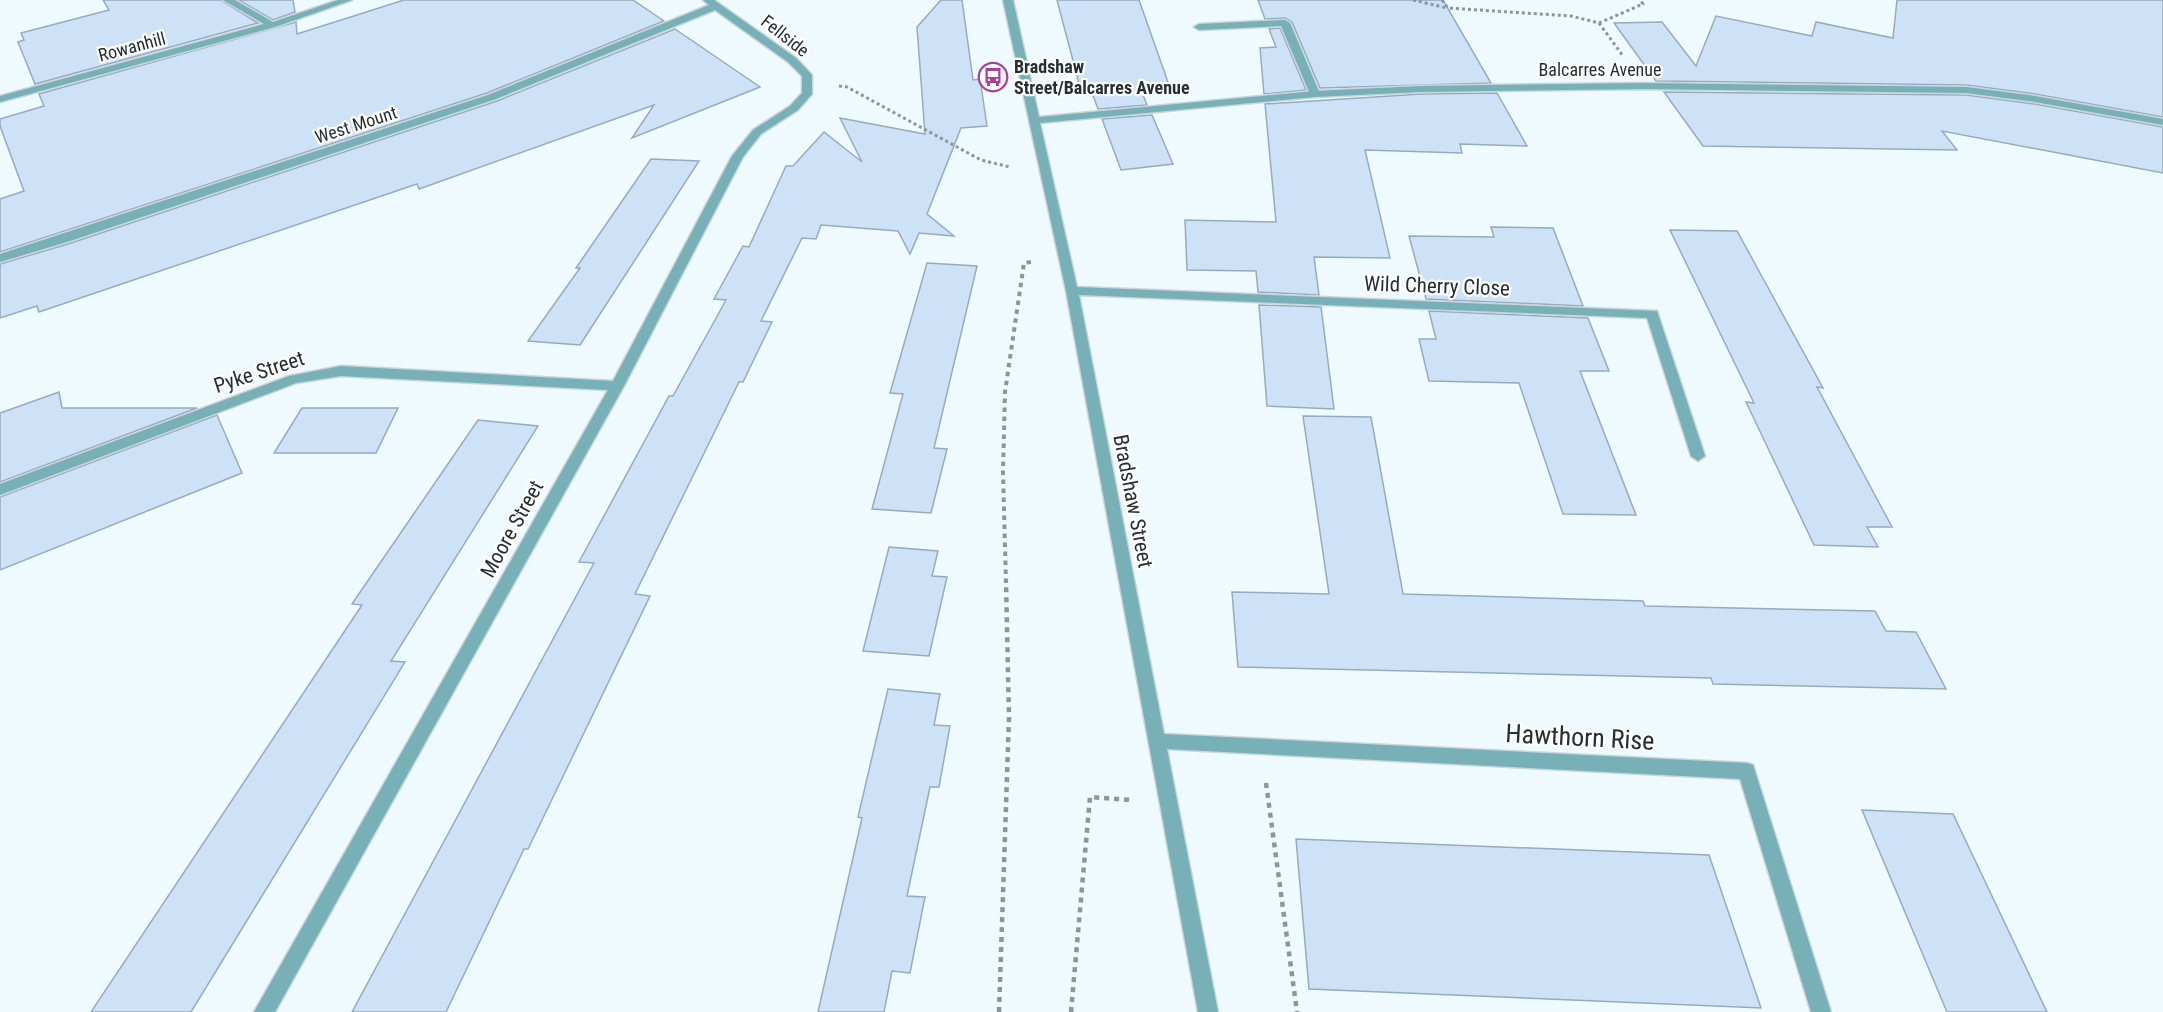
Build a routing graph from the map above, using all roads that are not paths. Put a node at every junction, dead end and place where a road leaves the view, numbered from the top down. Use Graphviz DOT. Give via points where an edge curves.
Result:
graph roads {
  1 [pos="228,0"];
  2 [pos="347,0"];
  3 [pos="1008,0"];
  4 [pos="712,3"];
  5 [pos="272,25"];
  6 [pos="1199,27"];
  7 [pos="808,82"];
  8 [pos="1315,94"];
  9 [pos="0,99"];
  10 [pos="1036,120"];
  11 [pos="2163,122"];
  12 [pos="0,258"];
  13 [pos="1072,291"];
  14 [pos="617,386"];
  15 [pos="1698,456"];
  16 [pos="0,490"];
  17 [pos="1157,741"];
  18 [pos="264,1012"];
  19 [pos="1208,1012"];
  20 [pos="1821,1012"];
  1 -- 5 [label="street"];
  2 -- 5 [label="street"];
  3 -- 10 [label="street, Bradshaw Street"];
  4 -- 7 [label="street, Fellside" via="792,60 807,75"];
  4 -- 12 [label="street, West Mount" via="492,97"];
  5 -- 9 [label="street, Rowanhill"];
  6 -- 8 [label="street" via="1285,23"];
  7 -- 14 [label="street, Moore Street" via="807,94 801,101 757,132 738,156"];
  8 -- 10 [label="street, Balcarres Avenue"];
  8 -- 11 [label="street, Balcarres Avenue" via="1632,86 1937,89 2036,99"];
  10 -- 13 [label="street, Bradshaw Street"];
  13 -- 15 [label="street, Wild Cherry Close" via="1652,314"];
  13 -- 17 [label="street, Bradshaw Street"];
  14 -- 16 [label="street, Pyke Street" via="341,371 294,379"];
  14 -- 18 [label="street, Moore Street"];
  17 -- 19 [label="street, Bradshaw Street"];
  17 -- 20 [label="street, Hawthorn Rise" via="1747,771"];
}
